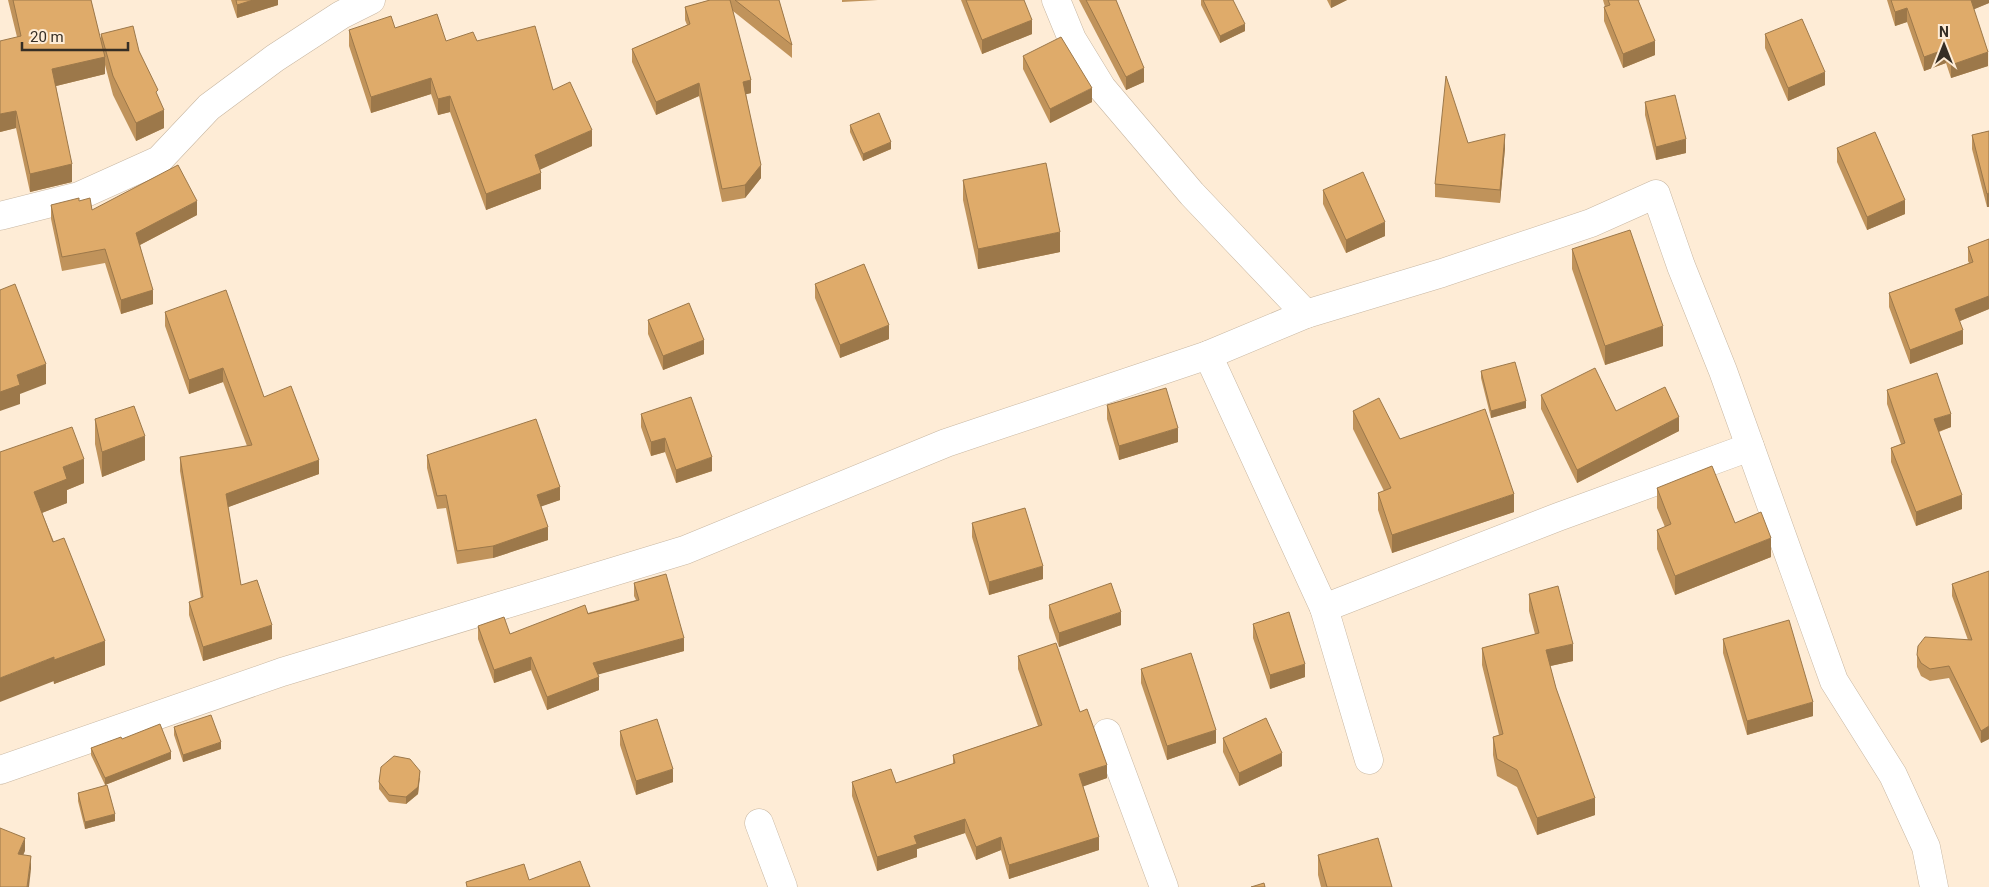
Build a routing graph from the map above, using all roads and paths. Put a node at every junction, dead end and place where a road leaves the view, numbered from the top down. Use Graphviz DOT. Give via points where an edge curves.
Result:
graph roads {
  1 [pos="371,0"];
  2 [pos="1056,0"];
  3 [pos="0,216"];
  4 [pos="1306,314"];
  5 [pos="1208,355"];
  6 [pos="1750,447"];
  7 [pos="1324,608"];
  8 [pos="1107,733"];
  9 [pos="1369,760"];
  10 [pos="0,770"];
  11 [pos="759,823"];
  12 [pos="782,887"];
  13 [pos="1164,887"];
  14 [pos="1934,887"];
  1 -- 3 [label="street" via="275,58 209,107 159,160 79,196"];
  2 -- 4 [label="street" via="1072,39 1102,88 1192,194"];
  4 -- 5 [label="street"];
  4 -- 6 [label="street" via="1442,274 1591,223 1656,194"];
  5 -- 7 [label="street"];
  5 -- 10 [label="street" via="946,443 685,550 282,672"];
  6 -- 7 [label="street"];
  6 -- 14 [label="street" via="1834,681 1893,775 1926,847"];
  7 -- 9 [label="street"];
  8 -- 13 [label="street"];
  11 -- 12 [label="street"];
}
